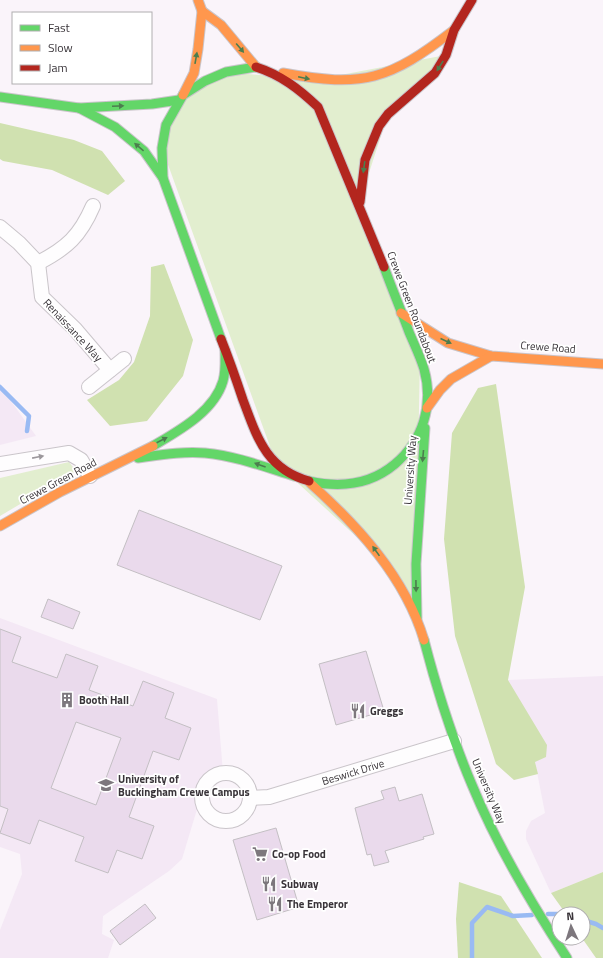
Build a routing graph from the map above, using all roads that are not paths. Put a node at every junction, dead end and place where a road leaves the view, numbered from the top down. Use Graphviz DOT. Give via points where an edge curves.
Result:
graph roads {
  1 [pos="198,0"];
  2 [pos="472,0"];
  3 [pos="202,11"];
  4 [pos="454,30"];
  5 [pos="256,67"];
  6 [pos="266,70"];
  7 [pos="0,97"];
  8 [pos="181,97"];
  9 [pos="79,108"];
  10 [pos="163,178"];
  11 [pos="360,204"];
  12 [pos="93,206"];
  13 [pos="0,227"];
  14 [pos="38,263"];
  15 [pos="402,313"];
  16 [pos="225,349"];
  17 [pos="491,356"];
  18 [pos="124,359"];
  19 [pos="603,364"];
  20 [pos="110,370"];
  21 [pos="89,387"];
  22 [pos="426,412"];
  23 [pos="128,459"];
  24 [pos="0,464"];
  25 [pos="90,476"];
  26 [pos="297,477"];
  27 [pos="310,483"];
  28 [pos="0,526"];
  29 [pos="417,621"];
  30 [pos="454,741"];
  31 [pos="250,798"];
  32 [pos="567,958"];
  1 -- 3 [label="main road"];
  2 -- 4 [label="main road"];
  3 -- 5 [label="main road, one-way" via="221,25"];
  8 -- 3 [label="main road, one-way" via="194,73"];
  6 -- 4 [label="main road, one-way" via="314,80 349,82 372,78 395,70 423,55"];
  4 -- 11 [label="main road, one-way" via="446,55 435,73 388,114 379,126 365,160"];
  5 -- 6 [label="main road, Crewe Green Roundabout"];
  5 -- 8 [label="main road, Crewe Green Roundabout" via="226,72 205,81"];
  6 -- 11 [label="main road, Crewe Green Roundabout" via="298,88 318,107"];
  7 -- 9 [label="main road"];
  9 -- 8 [label="main road, one-way" via="152,104"];
  8 -- 10 [label="main road" via="166,125 162,148"];
  10 -- 9 [label="main road, one-way" via="144,151 115,127"];
  10 -- 16 [label="main road"];
  11 -- 15 [label="main road, Crewe Green Roundabout"];
  12 -- 14 [label="street" via="71,243"];
  13 -- 14 [label="street"];
  14 -- 20 [label="street, Renaissance Way" via="42,297"];
  15 -- 17 [label="main road, Crewe Road, one-way" via="448,343"];
  15 -- 22 [label="main road, Crewe Green Roundabout" via="424,369"];
  23 -- 16 [label="main road, Crewe Green Road, one-way" via="185,427 212,400 220,390 226,374"];
  16 -- 26 [label="main road" via="258,440 276,463"];
  17 -- 19 [label="main road, Crewe Road"];
  17 -- 22 [label="main road" via="451,379 440,390"];
  18 -- 20 [label="street"];
  20 -- 21 [label="street"];
  22 -- 27 [label="main road" via="411,447 384,474 355,485 340,487"];
  22 -- 29 [label="main road, University Way, one-way" via="416,557"];
  23 -- 25 [label="main road, Crewe Green Road"];
  26 -- 23 [label="main road, Crewe Green Road, one-way" via="252,462 213,453 182,453"];
  24 -- 25 [label="street, one-way" via="69,453 81,460"];
  25 -- 28 [label="main road, Crewe Green Road"];
  26 -- 27 [label="main road"];
  29 -- 27 [label="main road, University Way, one-way" via="385,563 369,540"];
  29 -- 30 [label="main road, University Way"];
  30 -- 31 [label="street, Beswick Drive" via="269,797"];
  30 -- 32 [label="main road, University Way" via="490,826 524,890"];
}
